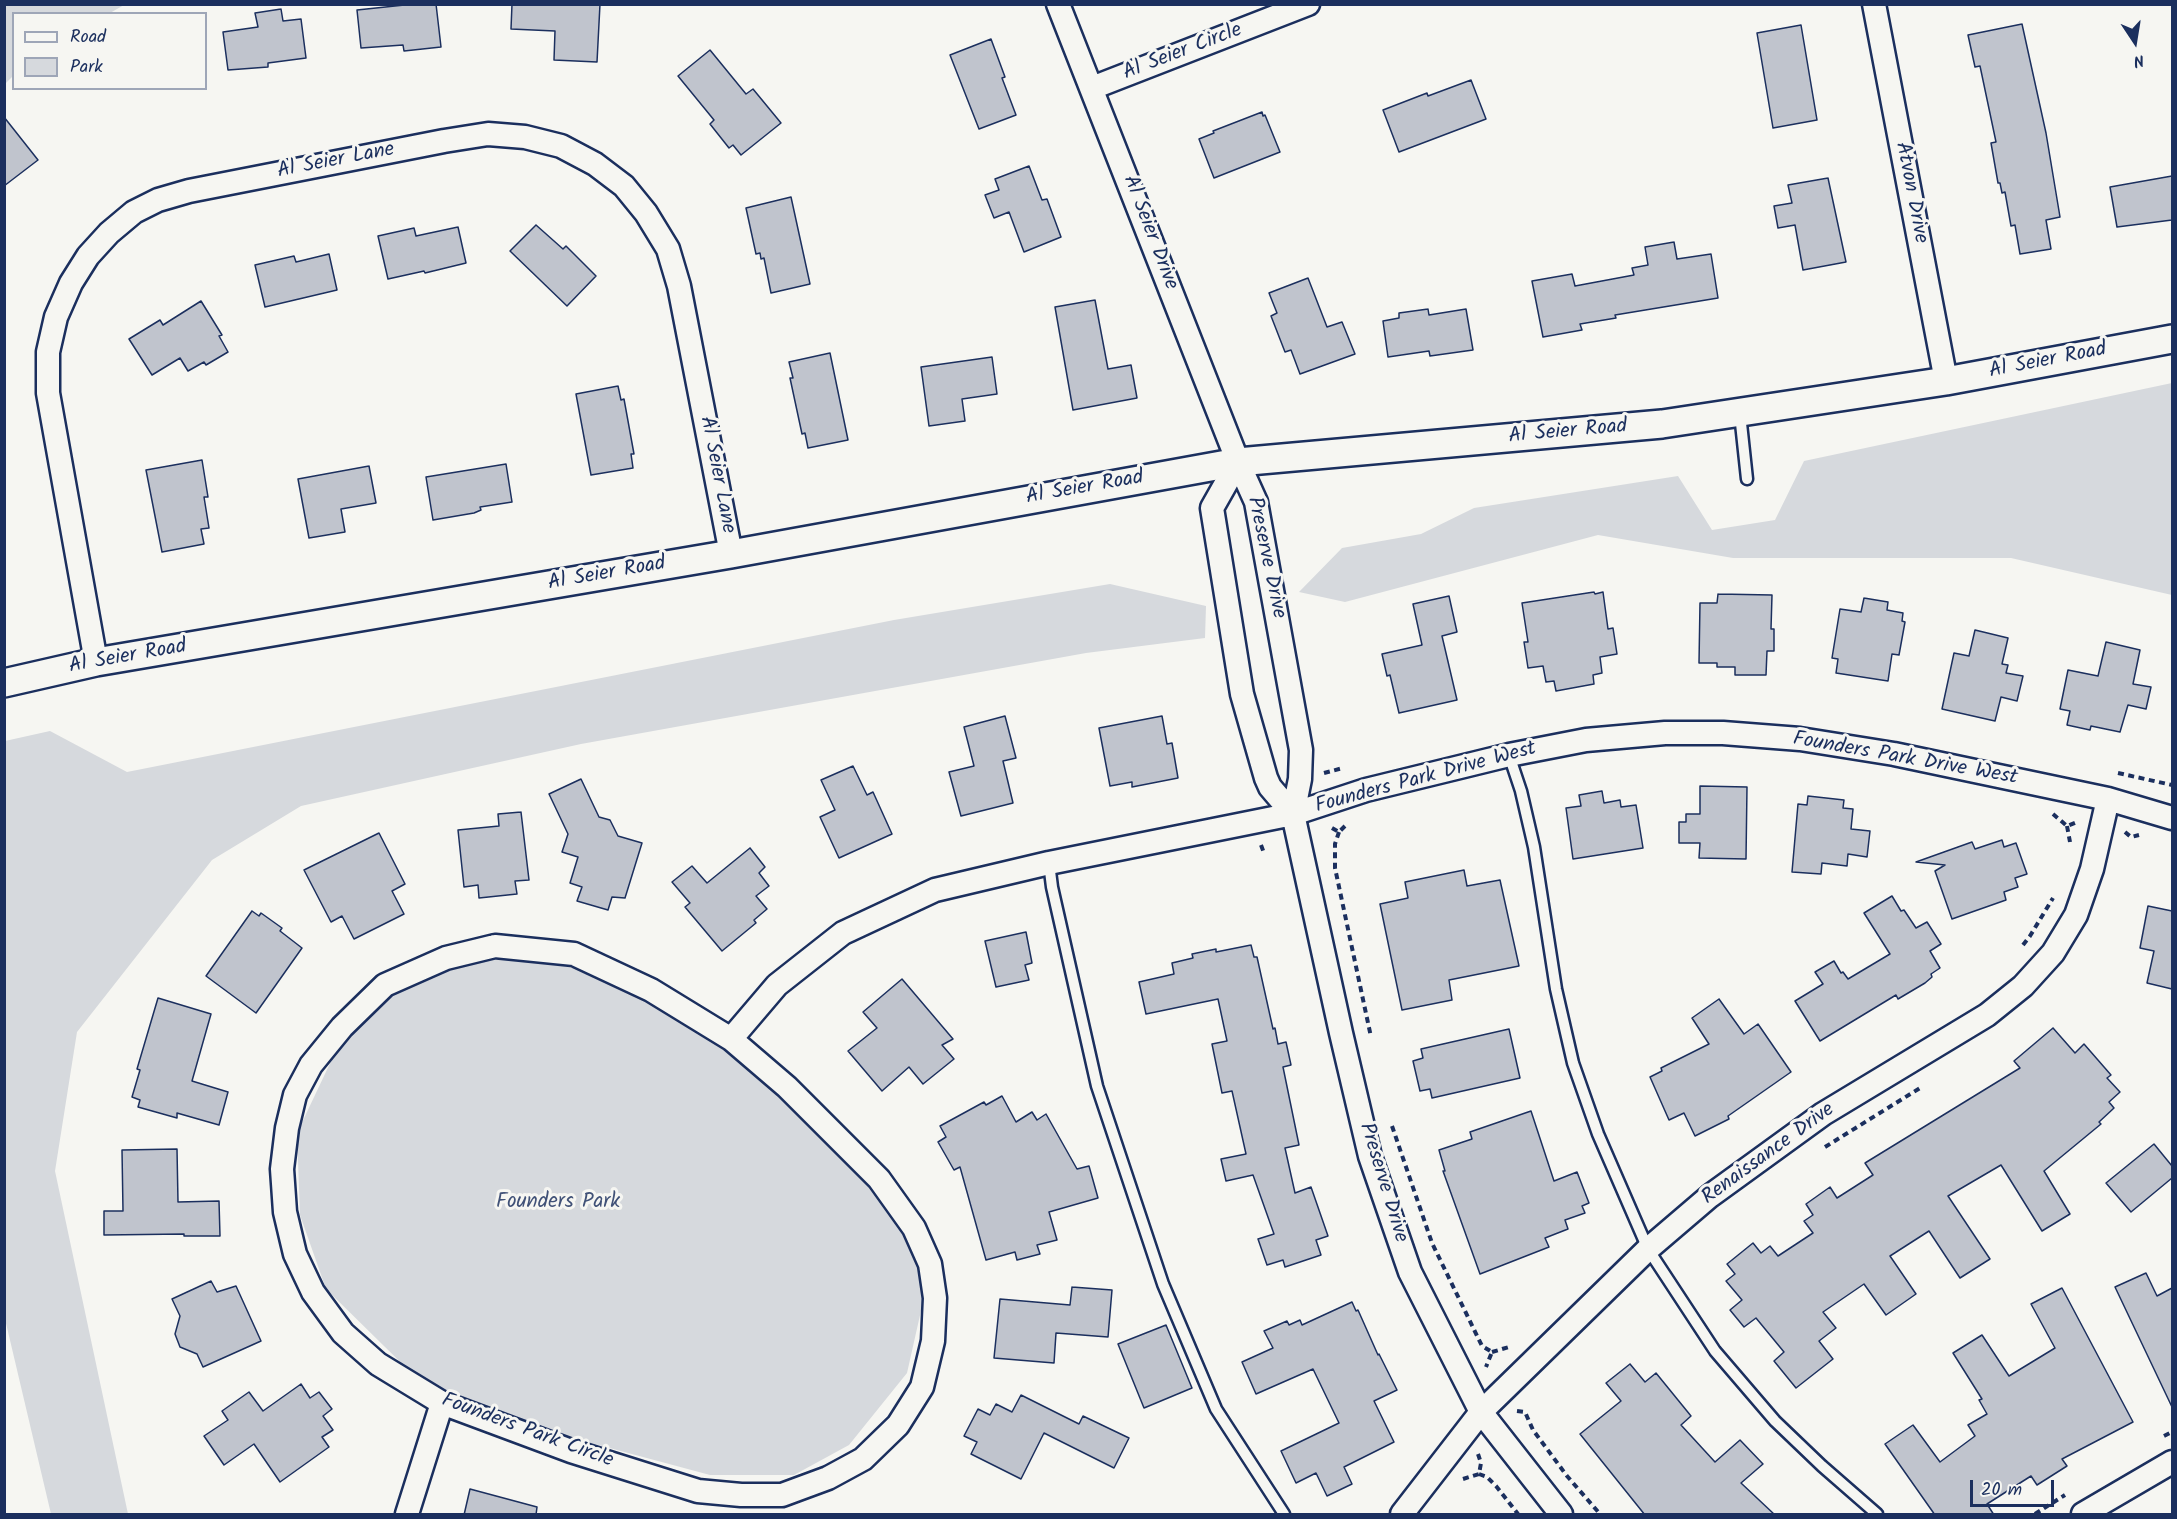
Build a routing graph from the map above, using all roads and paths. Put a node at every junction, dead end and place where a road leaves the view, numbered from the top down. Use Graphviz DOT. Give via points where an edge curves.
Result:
graph roads {
  1 [pos="1058,4"];
  2 [pos="1308,4"];
  3 [pos="1875,4"];
  4 [pos="1092,88"];
  5 [pos="2172,339"];
  6 [pos="1946,381"];
  7 [pos="1739,412"];
  8 [pos="1238,462"];
  9 [pos="1747,479"];
  10 [pos="731,554"];
  11 [pos="96,662"];
  12 [pos="4,683"];
  13 [pos="1509,755"];
  14 [pos="2108,799"];
  15 [pos="2043,812"];
  16 [pos="2172,818"];
  17 [pos="1357,820"];
  18 [pos="1295,823"];
  19 [pos="2102,825"];
  20 [pos="1339,832"];
  21 [pos="2146,836"];
  22 [pos="1261,844"];
  23 [pos="1050,863"];
  24 [pos="731,1039"];
  25 [pos="1372,1043"];
  26 [pos="1929,1082"];
  27 [pos="1390,1121"];
  28 [pos="1820,1150"];
  29 [pos="1648,1249"];
  30 [pos="1499,1395"];
  31 [pos="442,1403"];
  32 [pos="1527,1405"];
  33 [pos="1481,1412"];
  34 [pos="1525,1412"];
  35 [pos="2172,1462"];
  36 [pos="1479,1474"];
  37 [pos="407,1515"];
  38 [pos="1284,1515"];
  39 [pos="1402,1515"];
  40 [pos="1518,1515"];
  41 [pos="1561,1515"];
  42 [pos="1600,1515"];
  43 [pos="1877,1515"];
  44 [pos="2083,1515"];
  1 -- 4 [label="street, Al Seier Drive"];
  2 -- 4 [label="street, Al Seier Circle"];
  3 -- 6 [label="street, Atvon Drive"];
  4 -- 8 [label="street, Al Seier Drive"];
  5 -- 6 [label="street, Al Seier Road"];
  6 -- 7 [label="street, Al Seier Road"];
  7 -- 8 [label="street, Al Seier Road" via="1662,424"];
  7 -- 9 [label="lane"];
  8 -- 10 [label="street, Al Seier Road"];
  8 -- 18 [label="street, Preserve Drive" via="1256,502 1301,750"];
  8 -- 18 [label="street, Preserve Drive" via="1212,508 1242,694 1266,778"];
  10 -- 11 [label="street, Al Seier Road"];
  10 -- 11 [label="street, Al Seier Lane" via="679,286 668,249 646,213 624,186 595,164 561,146 525,137 488,134 455,139 158,200 134,212 88,256 56,316 48,352 48,393"];
  11 -- 12 [label="street, Al Seier Road"];
  13 -- 14 [label="street, Founders Park Drive West" via="1586,740 1665,733 1800,739 1894,754"];
  13 -- 18 [label="street, Founders Park Drive West" via="1366,790"];
  13 -- 29 [label="lane" via="1534,847 1556,989 1573,1063 1598,1134"];
  14 -- 16 [label="street, Founders Park Drive West"];
  14 -- 19 [label="street, Renaissance Drive"];
  15 -- 19 [label="path" via="2054,814 2067,826 2075,822"];
  17 -- 20 [label="path"];
  18 -- 20 [label="path" via="1325,824"];
  18 -- 22 [label="path"];
  18 -- 23 [label="street, Founders Park Drive West"];
  18 -- 33 [label="street, Preserve Drive" via="1370,1156 1410,1272"];
  19 -- 21 [label="path" via="2131,837"];
  19 -- 29 [label="street, Renaissance Drive" via="2076,915 2053,953 2023,986 1987,1015 1823,1114 1710,1196"];
  20 -- 25 [label="path" via="1335,868"];
  23 -- 24 [label="street, Founders Park Drive West" via="935,890 843,933 777,985"];
  23 -- 38 [label="lane" via="1097,1086 1163,1284 1215,1409"];
  24 -- 31 [label="street, Founders Park Circle" via="651,990 574,954 495,946 446,958 385,985 311,1065 295,1095 282,1169 285,1212 295,1254 313,1292 343,1333 378,1364"];
  24 -- 31 [label="street, Founders Park Circle" via="787,1087 879,1179 914,1228 930,1264 935,1298 933,1341 922,1387 898,1425 863,1459 828,1478 782,1495 741,1495 698,1491 570,1451"];
  26 -- 28 [label="path"];
  27 -- 30 [label="path" via="1432,1243 1482,1346 1492,1352 1484,1372"];
  29 -- 30 [label="street, Renaissance Drive"];
  29 -- 43 [label="lane" via="1715,1351 1775,1421"];
  30 -- 33 [label="street, Renaissance Drive"];
  30 -- 34 [label="path" via="1512,1410"];
  31 -- 37 [label="street"];
  32 -- 34 [label="path"];
  33 -- 39 [label="street, Renaissance Drive"];
  33 -- 41 [label="street, Preserve Drive"];
  34 -- 42 [label="path" via="1533,1430"];
  35 -- 44 [label="street"];
  36 -- 40 [label="path" via="1496,1486"];
}
